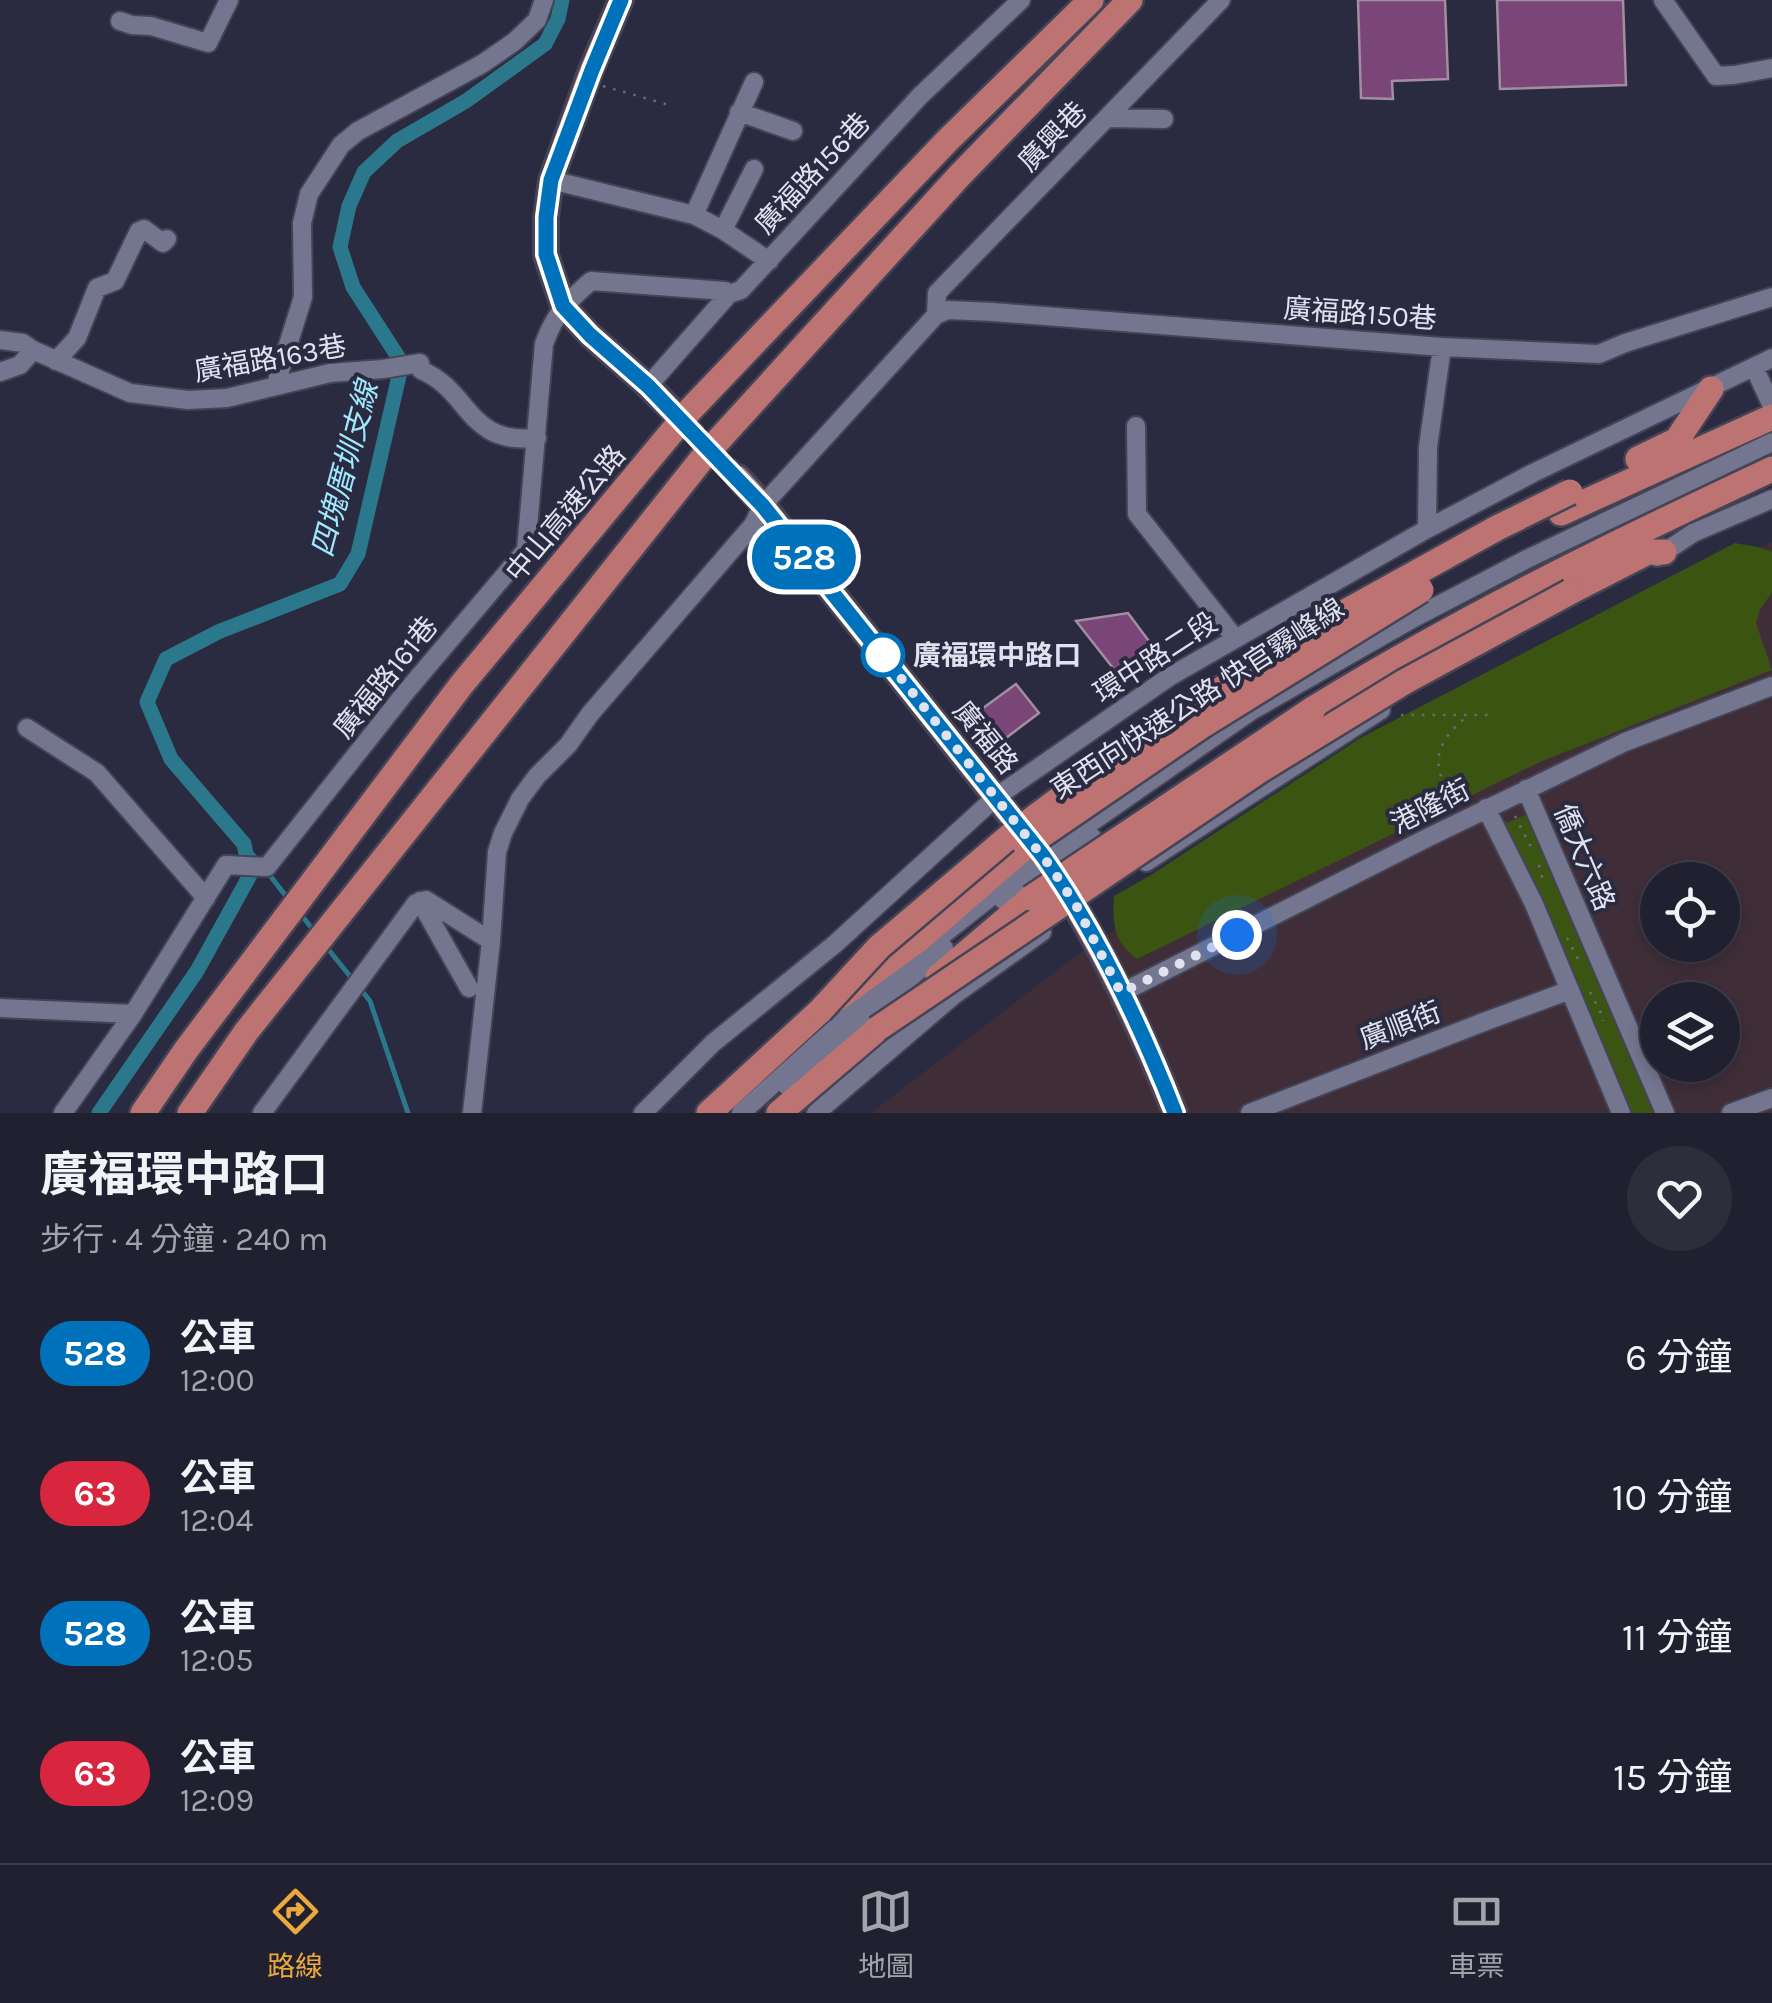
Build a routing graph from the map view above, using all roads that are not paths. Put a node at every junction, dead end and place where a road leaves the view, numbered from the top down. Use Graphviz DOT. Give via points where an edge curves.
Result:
graph roads {
  1 [pos="229,0"];
  2 [pos="544,0"];
  3 [pos="621,0"];
  4 [pos="1020,0"];
  5 [pos="1090,0"];
  6 [pos="1130,0"];
  7 [pos="1221,0"];
  8 [pos="1663,0"];
  9 [pos="120,20"];
  10 [pos="1772,68"];
  11 [pos="754,82"];
  12 [pos="740,112"];
  13 [pos="1108,118"];
  14 [pos="1164,119"];
  15 [pos="792,131"];
  16 [pos="754,169"];
  17 [pos="551,180"];
  18 [pos="694,215"];
  19 [pos="722,230"];
  20 [pos="167,239"];
  21 [pos="769,261"];
  22 [pos="729,294"];
  23 [pos="1772,297"];
  24 [pos="563,306"];
  25 [pos="936,315"];
  26 [pos="0,340"];
  27 [pos="1442,347"];
  28 [pos="33,350"];
  29 [pos="56,361"];
  30 [pos="1767,361"];
  31 [pos="0,372"];
  32 [pos="277,386"];
  33 [pos="648,386"];
  34 [pos="1711,388"];
  35 [pos="1772,406"];
  36 [pos="1772,417"];
  37 [pos="681,420"];
  38 [pos="1136,426"];
  39 [pos="537,438"];
  40 [pos="1772,442"];
  41 [pos="1772,455"];
  42 [pos="1772,469"];
  43 [pos="738,477"];
  44 [pos="1772,499"];
  45 [pos="763,506"];
  46 [pos="1427,529"];
  47 [pos="1664,552"];
  48 [pos="1235,638"];
  49 [pos="1772,686"];
  50 [pos="27,728"];
  51 [pos="1526,789"];
  52 [pos="996,798"];
  53 [pos="1486,808"];
  54 [pos="1047,861"];
  55 [pos="206,898"];
  56 [pos="420,901"];
  57 [pos="1077,907"];
  58 [pos="491,941"];
  59 [pos="469,988"];
  60 [pos="1580,991"];
  61 [pos="1121,993"];
  62 [pos="0,1008"];
  63 [pos="820,1011"];
  64 [pos="133,1014"];
  65 [pos="876,1029"];
  66 [pos="1772,1098"];
  67 [pos="62,1113"];
  68 [pos="143,1113"];
  69 [pos="190,1113"];
  70 [pos="262,1113"];
  71 [pos="472,1113"];
  72 [pos="643,1113"];
  73 [pos="710,1113"];
  74 [pos="741,1113"];
  75 [pos="757,1113"];
  76 [pos="778,1113"];
  77 [pos="816,1113"];
  78 [pos="1174,1113"];
  79 [pos="1250,1113"];
  80 [pos="1620,1113"];
  81 [pos="1664,1113"];
  82 [pos="1732,1113"];
  1 -- 9 [label="street" via="208,43"];
  2 -- 32 [label="street" via="538,20 514,42 342,145 309,194 302,223 303,297"];
  3 -- 17 [label="main road"];
  4 -- 21 [label="street, 廣福路156巷" via="920,96"];
  5 -- 68 [label="highway, 中山高速公路" via="691,409 462,684"];
  6 -- 69 [label="highway" via="960,174 705,455 246,1032"];
  7 -- 13 [label="street, 廣興巷"];
  8 -- 10 [label="street" via="1716,76"];
  11 -- 12 [label="street"];
  12 -- 15 [label="street"];
  12 -- 18 [label="street"];
  13 -- 14 [label="street"];
  13 -- 25 [label="street, 廣興巷" via="937,294"];
  16 -- 19 [label="street"];
  17 -- 18 [label="street"];
  17 -- 24 [label="main road" via="546,254"];
  18 -- 19 [label="street"];
  19 -- 21 [label="street"];
  20 -- 29 [label="street" via="139,231 115,282 97,288 77,338"];
  21 -- 22 [label="street, 廣福路156巷"];
  22 -- 24 [label="street" via="591,281"];
  22 -- 33 [label="street, 廣福路156巷"];
  23 -- 27 [label="street, 廣福路150巷" via="1599,354"];
  24 -- 33 [label="main road"];
  24 -- 39 [label="street, 廣福路161巷" via="544,344"];
  25 -- 27 [label="street, 廣福路150巷" via="994,312"];
  25 -- 45 [label="street, 廣興巷"];
  26 -- 28 [label="street, 廣福路163巷"];
  27 -- 46 [label="street" via="1428,446"];
  28 -- 29 [label="street, 廣福路163巷"];
  28 -- 31 [label="street" via="20,365"];
  29 -- 32 [label="street, 廣福路163巷" via="130,393 188,400"];
  30 -- 34 [label="street, 環中路二段"];
  30 -- 35 [label="street"];
  32 -- 39 [label="street, 廣福路163巷" via="330,373 420,366 486,431"];
  33 -- 37 [label="main road"];
  34 -- 46 [label="street, 環中路二段"];
  34 -- 63 [label="highway, bridge" via="1678,440 1497,528 1320,626 1117,756 908,922"];
  36 -- 63 [label="highway, 東西向快速公路 快官霧峰線, bridge" via="1561,513 1398,603 1026,846 918,940"];
  38 -- 48 [label="street" via="1137,514"];
  39 -- 55 [label="street, 廣福路161巷" via="526,550 267,867 226,865"];
  40 -- 54 [label="street" via="1528,559 1251,711"];
  41 -- 54 [label="street" via="1527,567 1402,636 1244,728"];
  42 -- 65 [label="highway, bridge" via="1391,660 1031,898"];
  43 -- 45 [label="main road, 廣福路"];
  44 -- 47 [label="street"];
  45 -- 52 [label="main road, 廣福路"];
  45 -- 58 [label="street, 廣興巷" via="520,799 498,852"];
  46 -- 48 [label="street, 環中路二段"];
  47 -- 57 [label="street" via="1399,698"];
  47 -- 65 [label="highway, bridge" via="1648,552 1404,682 1279,758"];
  48 -- 52 [label="street, 環中路二段" via="1169,676"];
  49 -- 51 [label="street, 港隆街" via="1625,742"];
  50 -- 55 [label="street" via="97,773"];
  51 -- 53 [label="street, 港隆街"];
  51 -- 81 [label="street, 僑大六路"];
  52 -- 54 [label="main road, 廣福路"];
  52 -- 72 [label="street, 環中路二段" via="835,944 713,1043"];
  53 -- 60 [label="street"];
  53 -- 61 [label="street, 港隆街"];
  54 -- 57 [label="main road, 廣福路"];
  54 -- 74 [label="street" via="917,954"];
  54 -- 75 [label="street"];
  55 -- 64 [label="street, 廣福路161巷"];
  56 -- 58 [label="street"];
  56 -- 59 [label="street"];
  56 -- 70 [label="street"];
  57 -- 61 [label="main road, 廣福路"];
  57 -- 77 [label="street" via="954,995"];
  58 -- 71 [label="street, 廣興巷"];
  60 -- 79 [label="street, 廣順街"];
  60 -- 80 [label="street"];
  61 -- 78 [label="main road, 廣福路"];
  62 -- 64 [label="street"];
  63 -- 73 [label="highway, 東西向快速公路 快官霧峰線"];
  64 -- 67 [label="street, 廣福路161巷"];
  65 -- 76 [label="highway"];
  66 -- 82 [label="street"];
}
